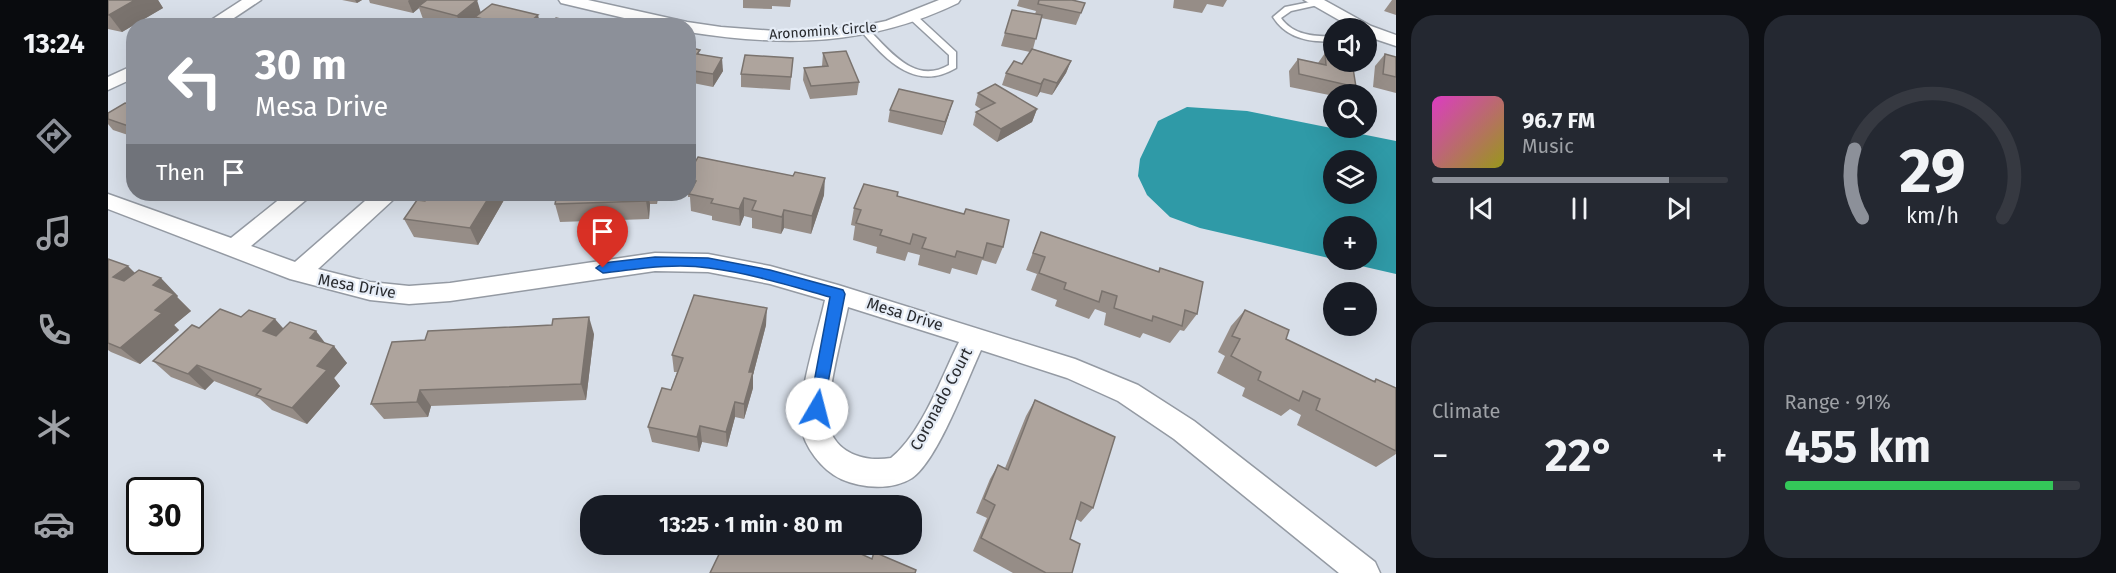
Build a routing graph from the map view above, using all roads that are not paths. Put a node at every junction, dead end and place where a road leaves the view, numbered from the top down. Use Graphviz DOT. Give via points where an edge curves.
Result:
graph roads {
  1 [pos="253,0"];
  2 [pos="567,0"];
  3 [pos="952,0"];
  4 [pos="1313,2"];
  5 [pos="223,18"];
  6 [pos="647,18"];
  7 [pos="914,18"];
  8 [pos="1342,18"];
  9 [pos="696,28"];
  10 [pos="865,31"];
  11 [pos="1377,34"];
  12 [pos="1323,39"];
  13 [pos="1396,41"];
  14 [pos="108,67"];
  15 [pos="126,71"];
  16 [pos="126,74"];
  17 [pos="108,85"];
  18 [pos="108,201"];
  19 [pos="291,201"];
  20 [pos="378,201"];
  21 [pos="233,249"];
  22 [pos="298,273"];
  23 [pos="838,294"];
  24 [pos="975,336"];
  25 [pos="1364,573"];
  1 -- 5 [label="street"];
  2 -- 6 [label="street"];
  3 -- 7 [label="street, Aronomink Circle"];
  4 -- 8 [label="street"];
  4 -- 12 [label="lane" via="1277,17 1280,24 1300,35"];
  7 -- 10 [label="street, Aronomink Circle"];
  7 -- 10 [label="lane" via="953,54 953,66 940,75 908,70"];
  9 -- 10 [label="street, Aronomink Circle" via="775,36"];
  11 -- 13 [label="street"];
  14 -- 15 [label="street"];
  16 -- 17 [label="street"];
  18 -- 21 [label="street, Mesa Drive"];
  19 -- 21 [label="street"];
  20 -- 22 [label="street"];
  21 -- 22 [label="street, Mesa Drive"];
  22 -- 23 [label="street, Mesa Drive" via="370,291 409,295 655,262 708,263"];
  23 -- 24 [label="street, Mesa Drive"];
  23 -- 24 [label="street, Coronado Court" via="814,427 827,450 847,469 876,474 902,468 921,442"];
  24 -- 25 [label="street, Mesa Drive" via="1075,370 1128,393 1184,430"];
}
